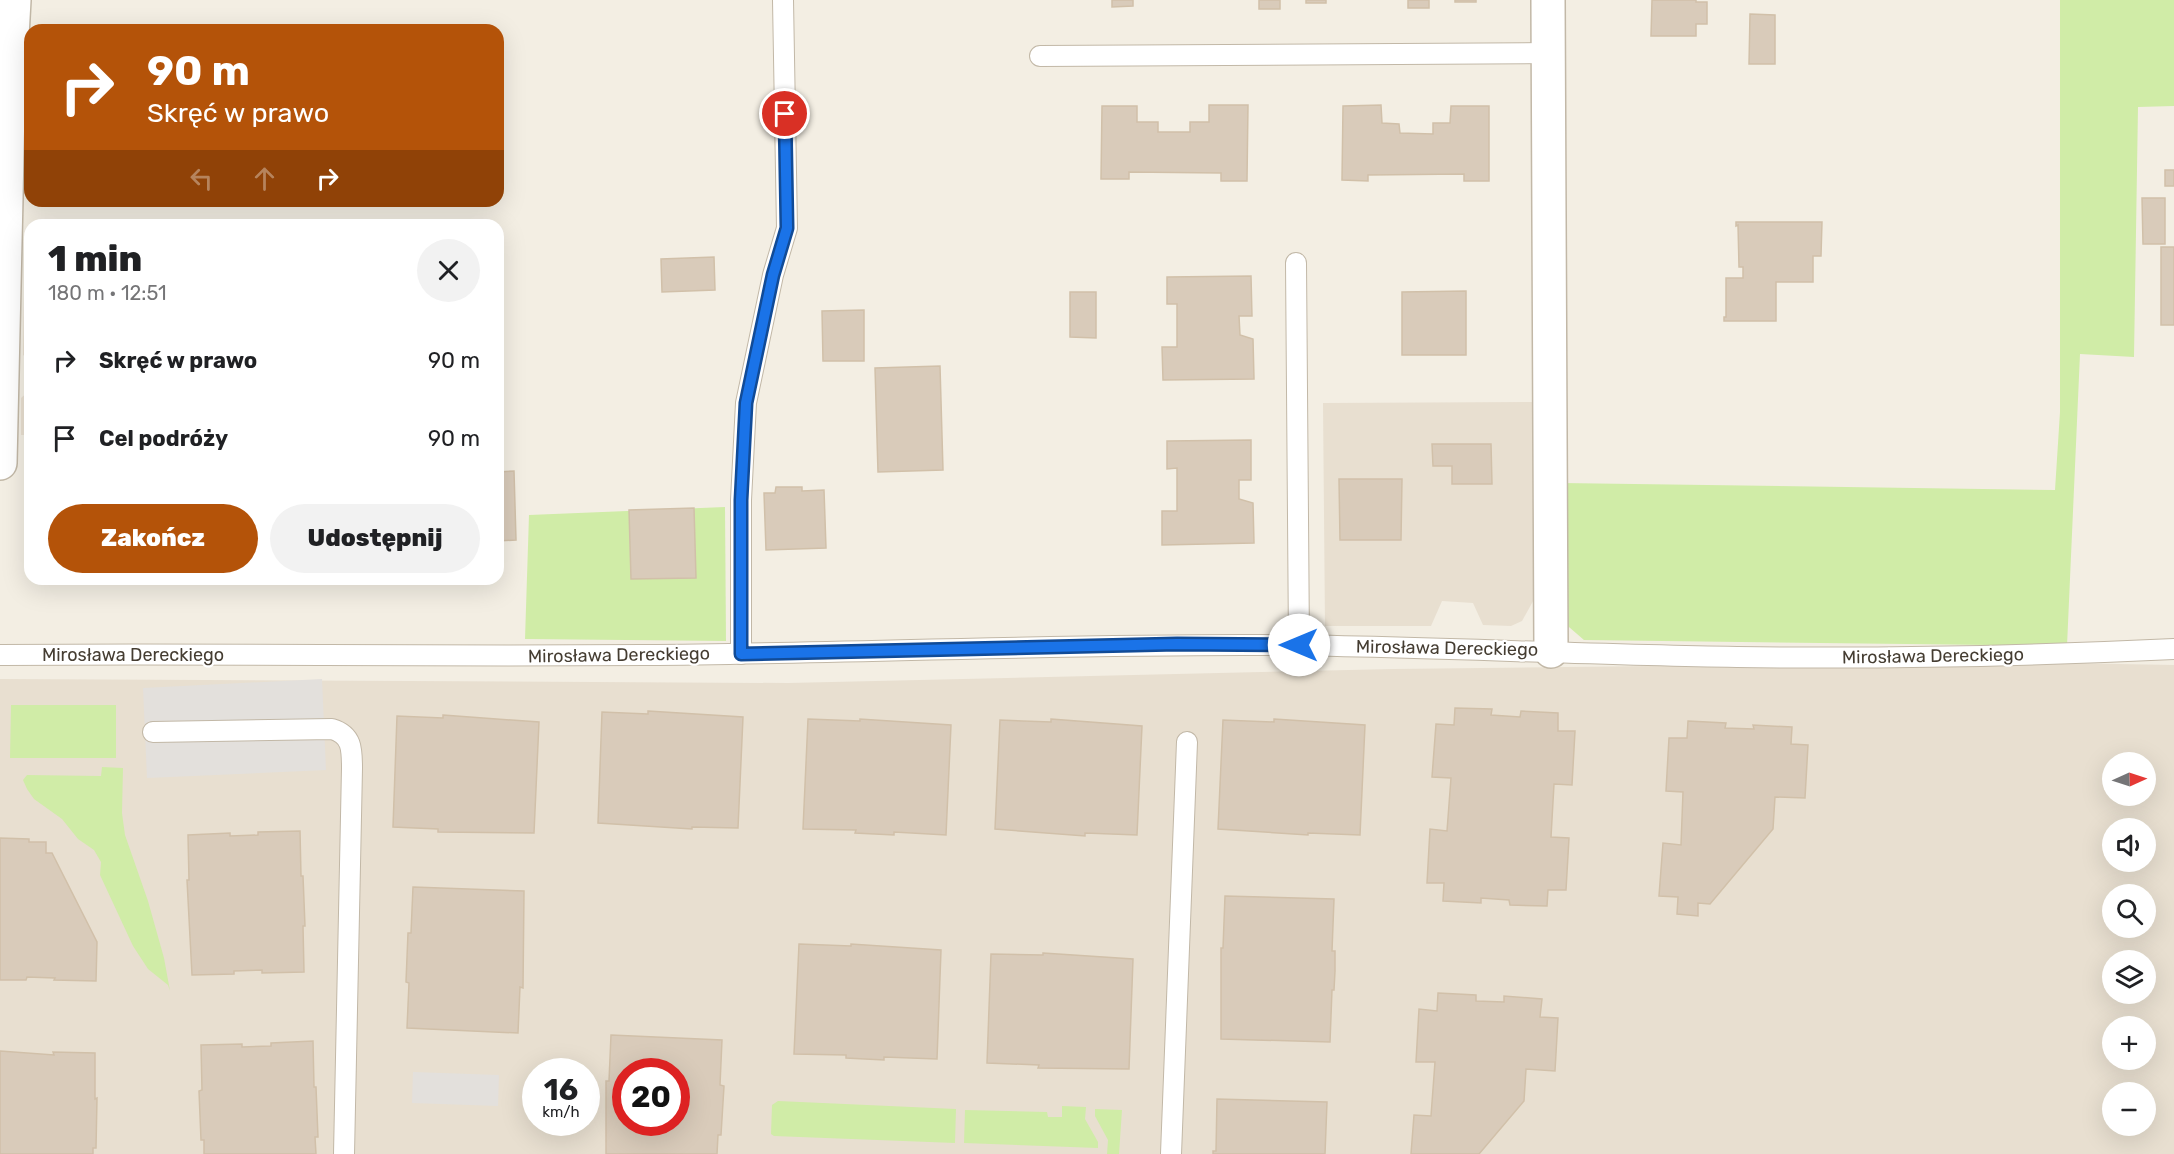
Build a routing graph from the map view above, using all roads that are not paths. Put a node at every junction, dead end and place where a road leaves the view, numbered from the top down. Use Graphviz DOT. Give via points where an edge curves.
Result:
graph roads {
  1 [pos="14,0"];
  2 [pos="783,0"];
  3 [pos="1548,0"];
  4 [pos="1548,53"];
  5 [pos="1040,56"];
  6 [pos="1296,263"];
  7 [pos="0,463"];
  8 [pos="1299,645"];
  9 [pos="2174,649"];
  10 [pos="1551,651"];
  11 [pos="741,654"];
  12 [pos="0,655"];
  13 [pos="153,732"];
  14 [pos="1187,742"];
  15 [pos="344,1154"];
  16 [pos="1171,1154"];
  1 -- 7 [label="street"];
  2 -- 11 [label="lane" via="787,228 746,403 741,500"];
  3 -- 4 [label="street"];
  4 -- 5 [label="lane"];
  4 -- 10 [label="street"];
  6 -- 8 [label="lane"];
  8 -- 10 [label="lane, Mirosława Dereckiego"];
  8 -- 11 [label="lane, Mirosława Dereckiego"];
  9 -- 10 [label="lane, Mirosława Dereckiego" via="1870,657"];
  11 -- 12 [label="lane, Mirosława Dereckiego"];
  13 -- 15 [label="lane" via="332,729 349,740 352,768"];
  14 -- 16 [label="lane"];
}
